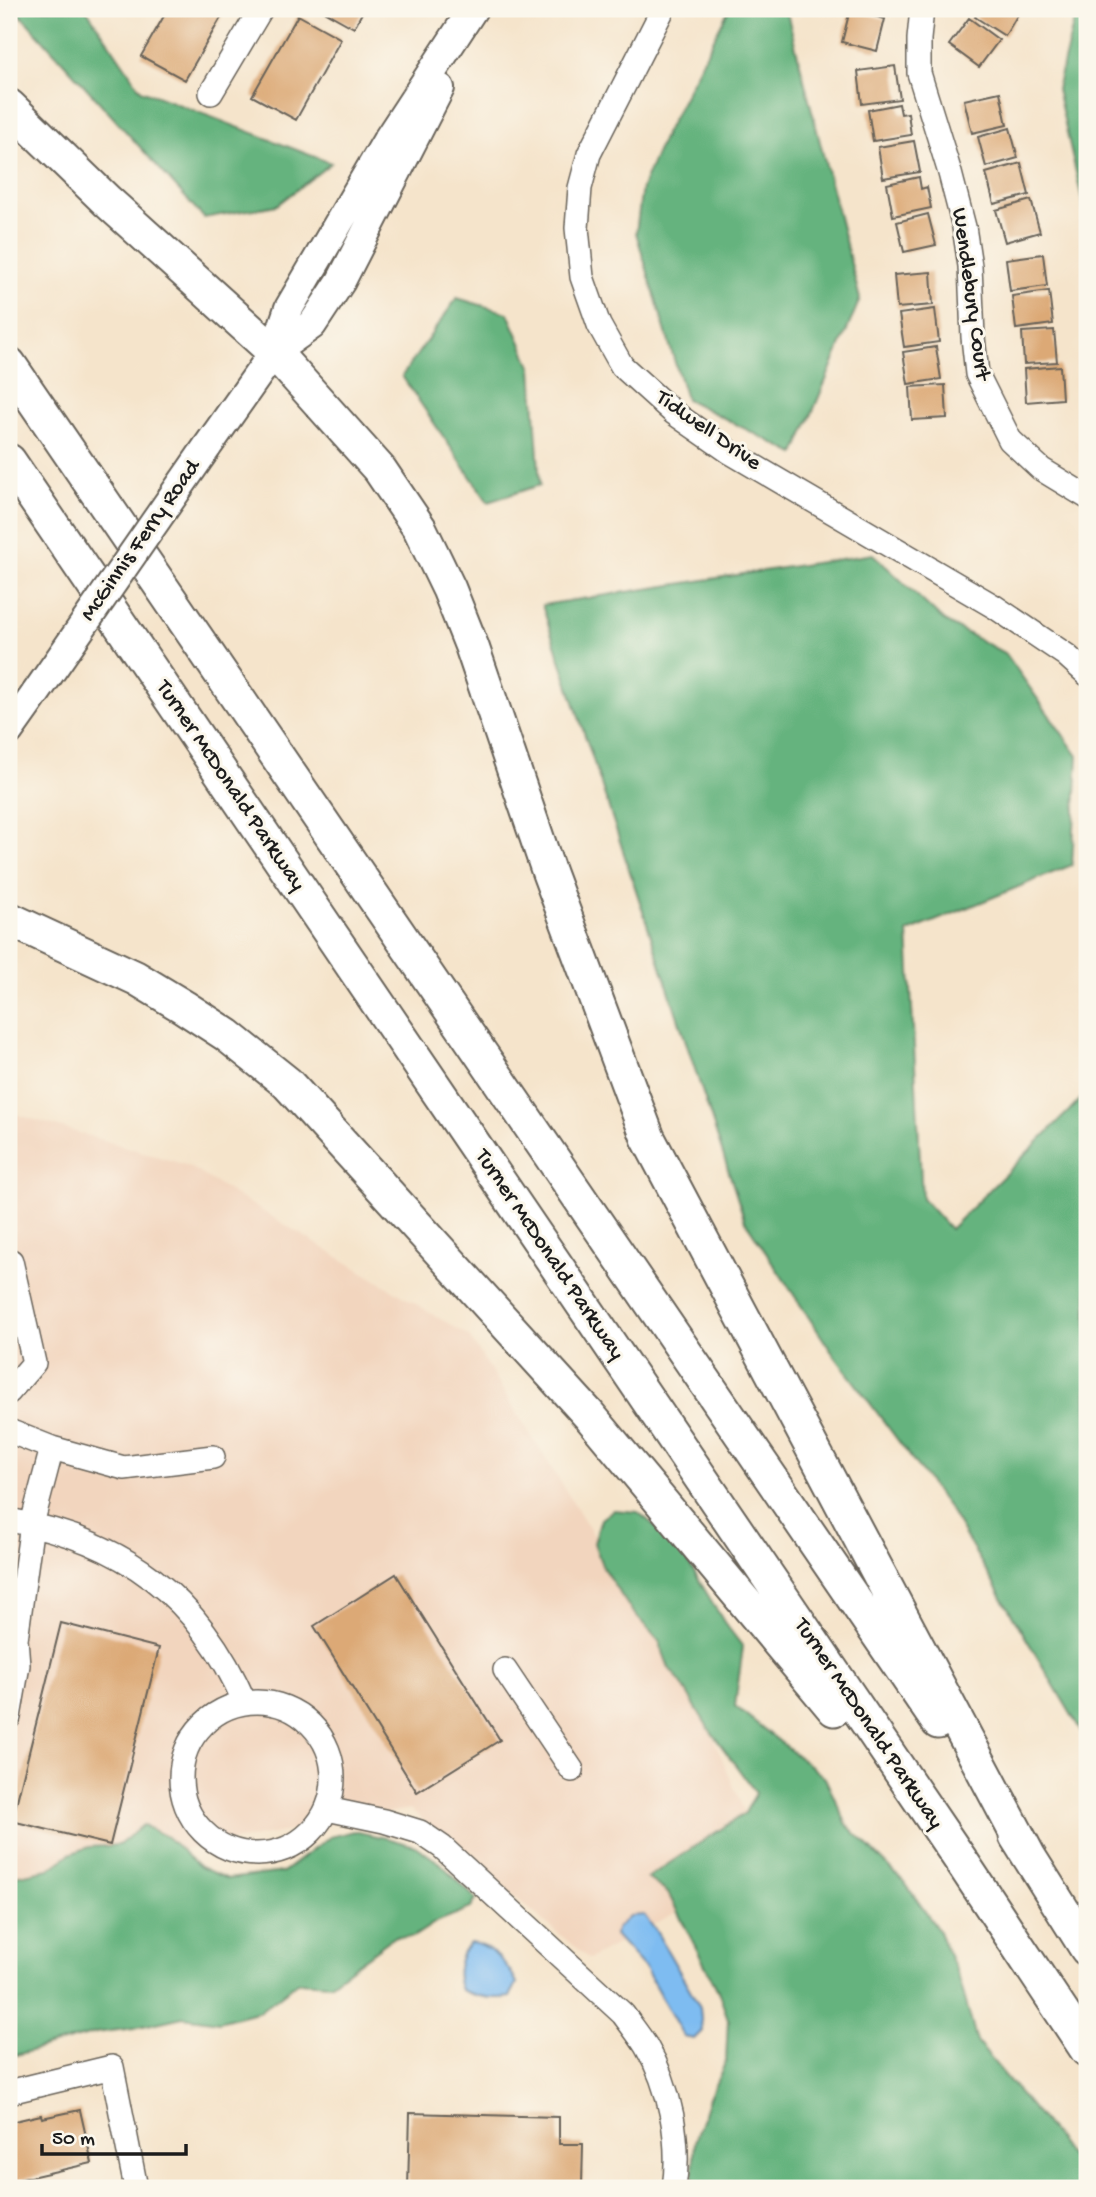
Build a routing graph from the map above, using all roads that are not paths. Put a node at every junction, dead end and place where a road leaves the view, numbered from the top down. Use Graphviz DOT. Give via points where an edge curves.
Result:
graph roads {
  1 [pos="261,9"];
  2 [pos="474,9"];
  3 [pos="481,9"];
  4 [pos="663,9"];
  5 [pos="922,9"];
  6 [pos="211,93"];
  7 [pos="9,106"];
  8 [pos="274,352"];
  9 [pos="9,364"];
  10 [pos="9,461"];
  11 [pos="1087,497"];
  12 [pos="1087,674"];
  13 [pos="9,731"];
  14 [pos="9,919"];
  15 [pos="9,1260"];
  16 [pos="9,1392"];
  17 [pos="9,1431"];
  18 [pos="52,1448"];
  19 [pos="213,1457"];
  20 [pos="9,1520"];
  21 [pos="32,1524"];
  22 [pos="13,1638"];
  23 [pos="505,1670"];
  24 [pos="11,1691"];
  25 [pos="245,1703"];
  26 [pos="9,1717"];
  27 [pos="572,1770"];
  28 [pos="327,1809"];
  29 [pos="1028,1854"];
  30 [pos="960,1859"];
  31 [pos="1087,1949"];
  32 [pos="1087,2050"];
  33 [pos="9,2092"];
  34 [pos="135,2188"];
  35 [pos="674,2188"];
  1 -- 6 [label="street"];
  2 -- 8 [label="main road, McGinnis Ferry Road" via="386,142 289,307"];
  3 -- 8 [label="main road, McGinnis Ferry Road" via="341,281 312,325"];
  4 -- 12 [label="street, Tidwell Drive" via="589,154 580,188 577,228 582,277 599,325 622,366 674,413 730,452 995,607"];
  5 -- 11 [label="street, Wendlebury Court" via="919,73 964,227 977,374 1010,440 1041,469"];
  7 -- 8 [label="highway"];
  8 -- 13 [label="main road, McGinnis Ferry Road, bridge"];
  8 -- 29 [label="highway" via="380,470 420,529 472,647 549,873 648,1138"];
  9 -- 29 [label="highway"];
  10 -- 30 [label="highway, Turner McDonald Parkway"];
  14 -- 30 [label="highway" via="136,978 227,1035 287,1083 589,1415"];
  15 -- 16 [label="street" via="34,1363"];
  17 -- 18 [label="street"];
  18 -- 19 [label="street" via="124,1468"];
  18 -- 21 [label="street"];
  20 -- 21 [label="street"];
  21 -- 22 [label="street"];
  21 -- 25 [label="street" via="99,1545 179,1600 231,1670"];
  22 -- 24 [label="street" via="18,1665"];
  23 -- 27 [label="street"];
  24 -- 26 [label="street"];
  25 -- 28 [label="street" via="268,1703 309,1723 331,1763"];
  25 -- 28 [label="street" via="220,1712 200,1728 186,1750 181,1776 184,1802 196,1825 216,1843 240,1853 266,1854 291,1847 312,1831"];
  28 -- 35 [label="street" via="420,1832 442,1847 624,2014 647,2047 664,2087 674,2126"];
  29 -- 31 [label="highway"];
  30 -- 32 [label="highway, Turner McDonald Parkway"];
  33 -- 34 [label="street" via="112,2067"];
}
